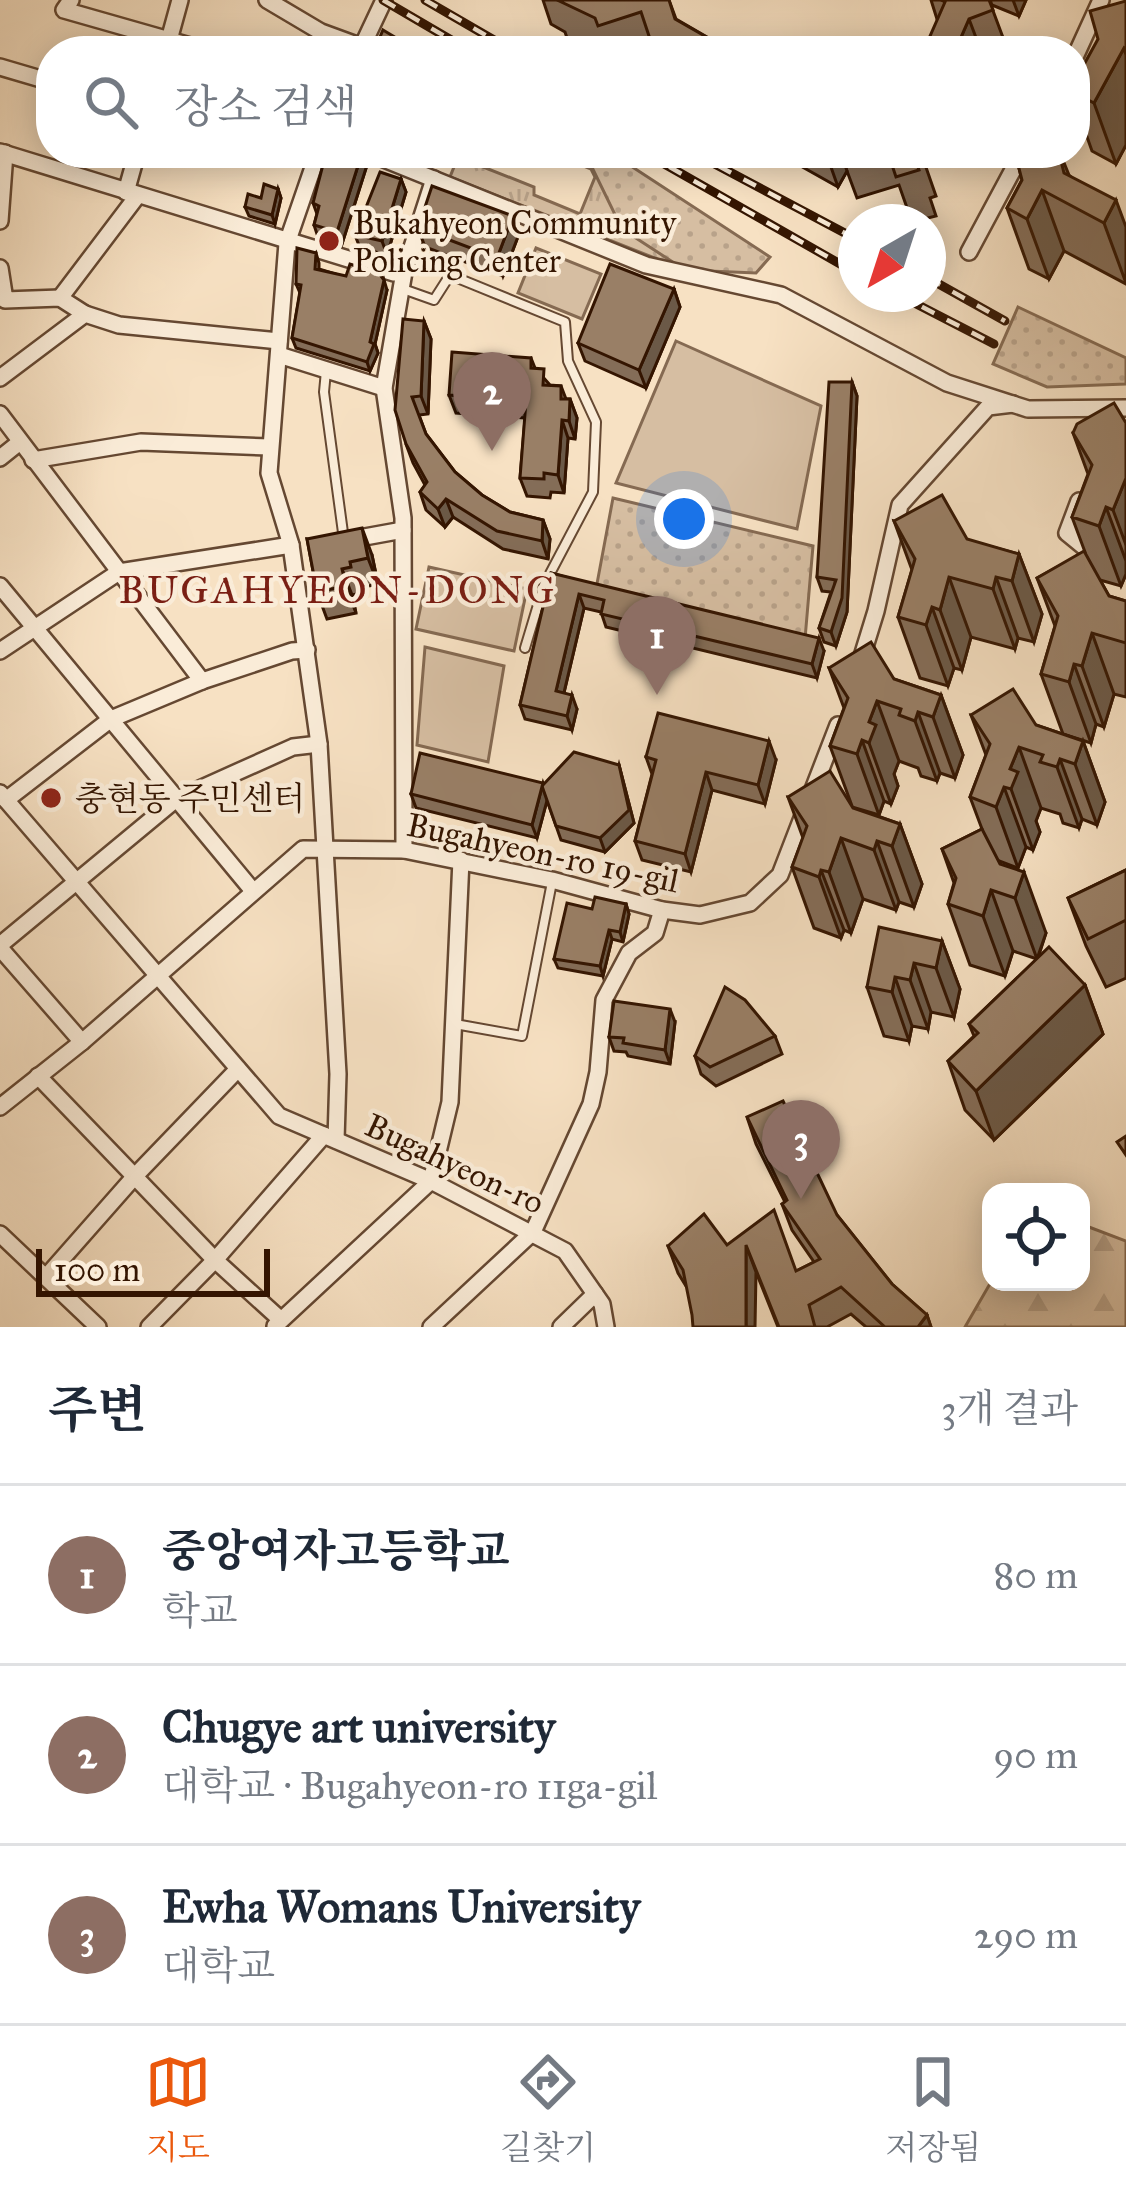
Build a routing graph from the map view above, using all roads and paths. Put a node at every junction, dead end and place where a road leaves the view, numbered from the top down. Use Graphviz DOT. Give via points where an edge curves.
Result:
graph roads {
  1 [pos="71,0"];
  2 [pos="180,0"];
  3 [pos="267,0"];
  4 [pos="384,0"];
  5 [pos="1101,0"];
  6 [pos="141,36"];
  7 [pos="170,36"];
  8 [pos="330,36"];
  9 [pos="367,36"];
  10 [pos="1085,36"];
  11 [pos="0,67"];
  12 [pos="36,78"];
  13 [pos="3,152"];
  14 [pos="36,163"];
  15 [pos="52,168"];
  16 [pos="135,168"];
  17 [pos="312,168"];
  18 [pos="406,168"];
  19 [pos="1013,168"];
  20 [pos="434,179"];
  21 [pos="132,194"];
  22 [pos="0,221"];
  23 [pos="287,243"];
  24 [pos="969,252"];
  25 [pos="0,268"];
  26 [pos="403,280"];
  27 [pos="60,298"];
  28 [pos="85,314"];
  29 [pos="279,348"];
  30 [pos="326,369"];
  31 [pos="0,378"];
  32 [pos="384,388"];
  33 [pos="1021,406"];
  34 [pos="1121,408"];
  35 [pos="0,414"];
  36 [pos="1108,429"];
  37 [pos="20,442"];
  38 [pos="269,447"];
  39 [pos="0,458"];
  40 [pos="33,460"];
  41 [pos="1083,491"];
  42 [pos="403,530"];
  43 [pos="313,545"];
  44 [pos="1089,551"];
  45 [pos="119,572"];
  46 [pos="0,586"];
  47 [pos="35,628"];
  48 [pos="525,649"];
  49 [pos="307,650"];
  50 [pos="0,651"];
  51 [pos="202,681"];
  52 [pos="111,719"];
  53 [pos="319,744"];
  54 [pos="3,797"];
  55 [pos="175,800"];
  56 [pos="404,850"];
  57 [pos="323,852"];
  58 [pos="461,860"];
  59 [pos="552,880"];
  60 [pos="76,882"];
  61 [pos="253,891"];
  62 [pos="662,910"];
  63 [pos="0,946"];
  64 [pos="158,977"];
  65 [pos="455,1024"];
  66 [pos="82,1042"];
  67 [pos="238,1069"];
  68 [pos="38,1076"];
  69 [pos="0,1107"];
  70 [pos="330,1137"];
  71 [pos="134,1176"];
  72 [pos="431,1181"];
  73 [pos="533,1232"];
  74 [pos="2,1240"];
  75 [pos="215,1260"];
  76 [pos="46,1277"];
  77 [pos="595,1294"];
  78 [pos="278,1324"];
  79 [pos="98,1327"];
  80 [pos="149,1327"];
  81 [pos="431,1327"];
  82 [pos="561,1327"];
  83 [pos="606,1327"];
  1 -- 6 [label="street" via="64,10"];
  2 -- 7 [label="street"];
  3 -- 8 [label="street"];
  4 -- 9 [label="street"];
  5 -- 10 [label="street"];
  11 -- 12 [label="street"];
  13 -- 14 [label="street"];
  13 -- 22 [label="street"];
  15 -- 21 [label="street"];
  16 -- 21 [label="street"];
  17 -- 23 [label="street, Bugahyeon-ro"];
  18 -- 20 [label="street"];
  19 -- 24 [label="street"];
  20 -- 26 [label="street"];
  20 -- 33 [label="street" via="646,266 782,296 947,383"];
  21 -- 23 [label="street"];
  21 -- 27 [label="street"];
  23 -- 26 [label="street"];
  23 -- 29 [label="street, Bugahyeon-ro"];
  25 -- 27 [label="street" via="4,300"];
  26 -- 32 [label="street"];
  26 -- 48 [label="lane" via="434,300 450,275 566,322 568,362 596,422 592,492 544,585"];
  27 -- 28 [label="street"];
  28 -- 29 [label="street"];
  28 -- 31 [label="street"];
  29 -- 30 [label="street"];
  29 -- 38 [label="street, Bugahyeon-ro"];
  30 -- 32 [label="street"];
  30 -- 43 [label="lane"];
  32 -- 42 [label="street"];
  33 -- 34 [label="street"];
  33 -- 62 [label="street, Bugahyeon-ro 19-gil" via="988,407 908,492 849,695 780,874 750,903 700,915"];
  34 -- 36 [label="street"];
  35 -- 37 [label="street"];
  37 -- 39 [label="street"];
  37 -- 40 [label="street"];
  38 -- 40 [label="street" via="141,442"];
  38 -- 43 [label="street, Bugahyeon-ro" via="269,473"];
  40 -- 45 [label="street"];
  41 -- 44 [label="street" via="1067,533"];
  42 -- 43 [label="street"];
  42 -- 56 [label="street"];
  43 -- 45 [label="street"];
  43 -- 49 [label="street, Bugahyeon-ro"];
  45 -- 47 [label="street"];
  45 -- 51 [label="street"];
  46 -- 47 [label="street"];
  47 -- 50 [label="street"];
  47 -- 52 [label="street"];
  49 -- 51 [label="street"];
  49 -- 53 [label="street, Bugahyeon-ro"];
  51 -- 52 [label="street"];
  52 -- 54 [label="street"];
  52 -- 55 [label="street"];
  53 -- 55 [label="street" via="293,746"];
  53 -- 57 [label="street, Bugahyeon-ro"];
  54 -- 60 [label="street"];
  55 -- 60 [label="street"];
  55 -- 61 [label="street"];
  56 -- 57 [label="street, Bugahyeon-ro 19-gil"];
  56 -- 58 [label="street, Bugahyeon-ro 19-gil"];
  57 -- 61 [label="street" via="303,849"];
  57 -- 70 [label="street, Bugahyeon-ro" via="338,1074"];
  58 -- 59 [label="street, Bugahyeon-ro 19-gil"];
  58 -- 65 [label="street"];
  59 -- 62 [label="street, Bugahyeon-ro 19-gil"];
  59 -- 65 [label="lane" via="522,1036"];
  60 -- 63 [label="street"];
  60 -- 64 [label="street"];
  61 -- 64 [label="street"];
  62 -- 73 [label="street" via="655,933 629,953 604,1000 591,1104"];
  63 -- 66 [label="street"];
  64 -- 66 [label="street"];
  64 -- 67 [label="street"];
  65 -- 72 [label="street" via="450,1102"];
  66 -- 68 [label="street"];
  67 -- 70 [label="street" via="279,1116"];
  67 -- 71 [label="street"];
  68 -- 69 [label="street"];
  68 -- 71 [label="street"];
  70 -- 72 [label="street, Bugahyeon-ro"];
  70 -- 75 [label="street"];
  71 -- 75 [label="street"];
  71 -- 76 [label="street"];
  72 -- 73 [label="street, Bugahyeon-ro"];
  72 -- 78 [label="street"];
  73 -- 77 [label="street, Bugahyeon-ro" via="565,1251"];
  73 -- 81 [label="street"];
  74 -- 76 [label="street"];
  75 -- 78 [label="street"];
  75 -- 80 [label="street"];
  76 -- 79 [label="street"];
  77 -- 82 [label="street"];
  77 -- 83 [label="street, Bugahyeon-ro"];
}
